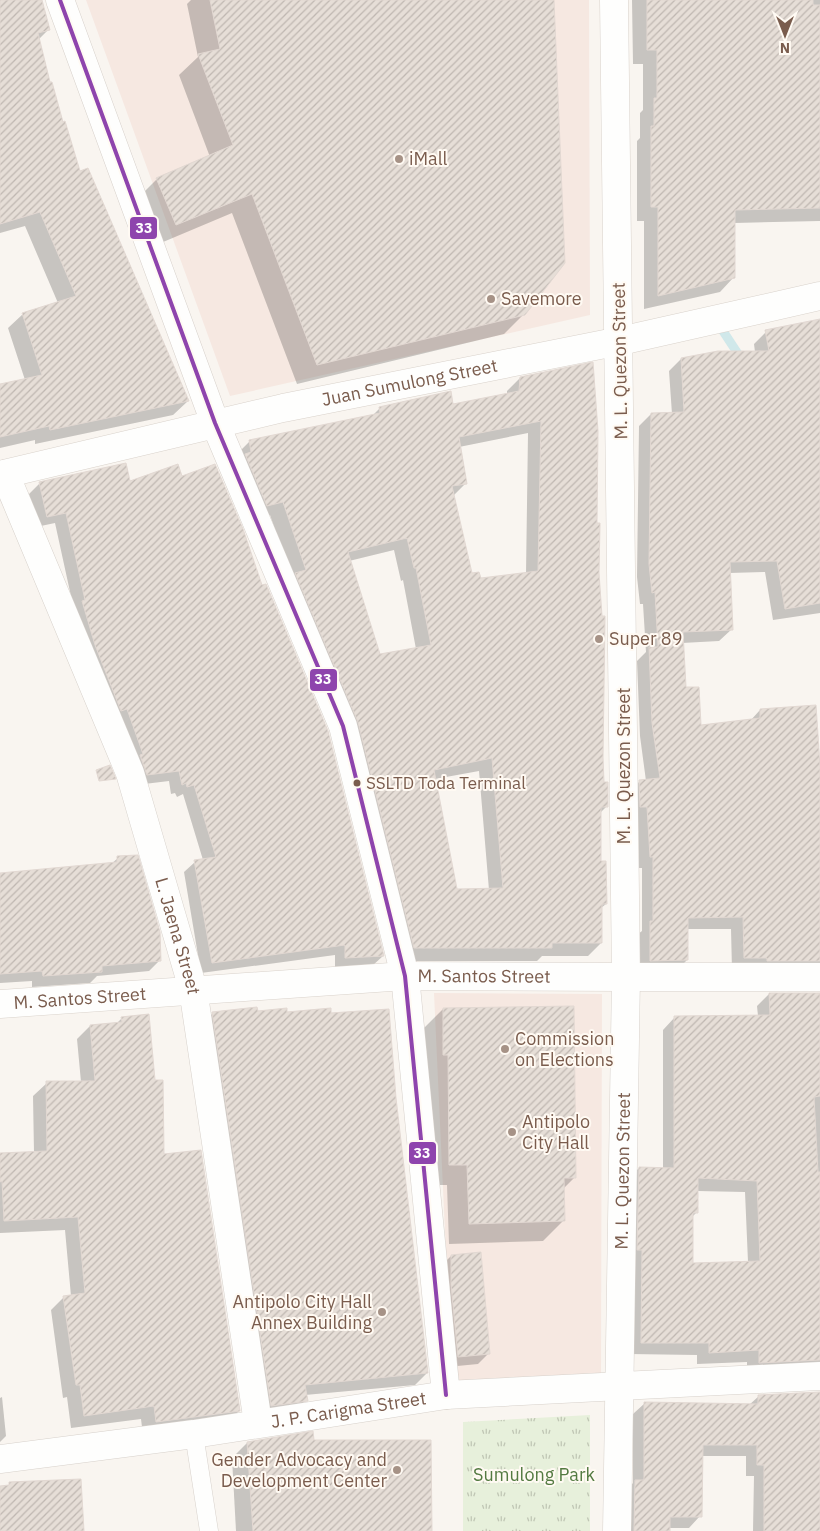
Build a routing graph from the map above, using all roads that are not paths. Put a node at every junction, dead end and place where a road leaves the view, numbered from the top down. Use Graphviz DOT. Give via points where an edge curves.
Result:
graph roads {
  1 [pos="60,0"];
  2 [pos="614,0"];
  3 [pos="820,296"];
  4 [pos="620,340"];
  5 [pos="215,423"];
  6 [pos="3,475"];
  7 [pos="405,976"];
  8 [pos="626,977"];
  9 [pos="820,977"];
  10 [pos="193,989"];
  11 [pos="0,1004"];
  12 [pos="820,1376"];
  13 [pos="619,1386"];
  14 [pos="446,1395"];
  15 [pos="258,1423"];
  16 [pos="194,1434"];
  17 [pos="0,1460"];
  18 [pos="208,1531"];
  19 [pos="617,1531"];
  1 -- 5 [label="street"];
  2 -- 4 [label="street, M. L. Quezon Street"];
  3 -- 4 [label="street, Juan Sumulong Street"];
  4 -- 5 [label="street, Juan Sumulong Street"];
  4 -- 8 [label="street, M. L. Quezon Street"];
  5 -- 6 [label="street, Juan Sumulong Street"];
  5 -- 7 [label="street" via="343,726"];
  6 -- 10 [label="street, L. Jaena Street" via="130,773"];
  7 -- 8 [label="street, M. Santos Street"];
  7 -- 10 [label="street, M. Santos Street"];
  7 -- 14 [label="street"];
  8 -- 9 [label="street, M. Santos Street"];
  8 -- 13 [label="street, M. L. Quezon Street"];
  10 -- 11 [label="street, M. Santos Street"];
  10 -- 15 [label="street, L. Jaena Street"];
  12 -- 13 [label="street, J. P. Carigma Street"];
  13 -- 14 [label="street, J. P. Carigma Street"];
  13 -- 19 [label="street, M. L. Quezon Street"];
  14 -- 15 [label="street, J. P. Carigma Street"];
  15 -- 16 [label="street, J. P. Carigma Street"];
  16 -- 17 [label="street, J. P. Carigma Street"];
  16 -- 18 [label="lane"];
}
